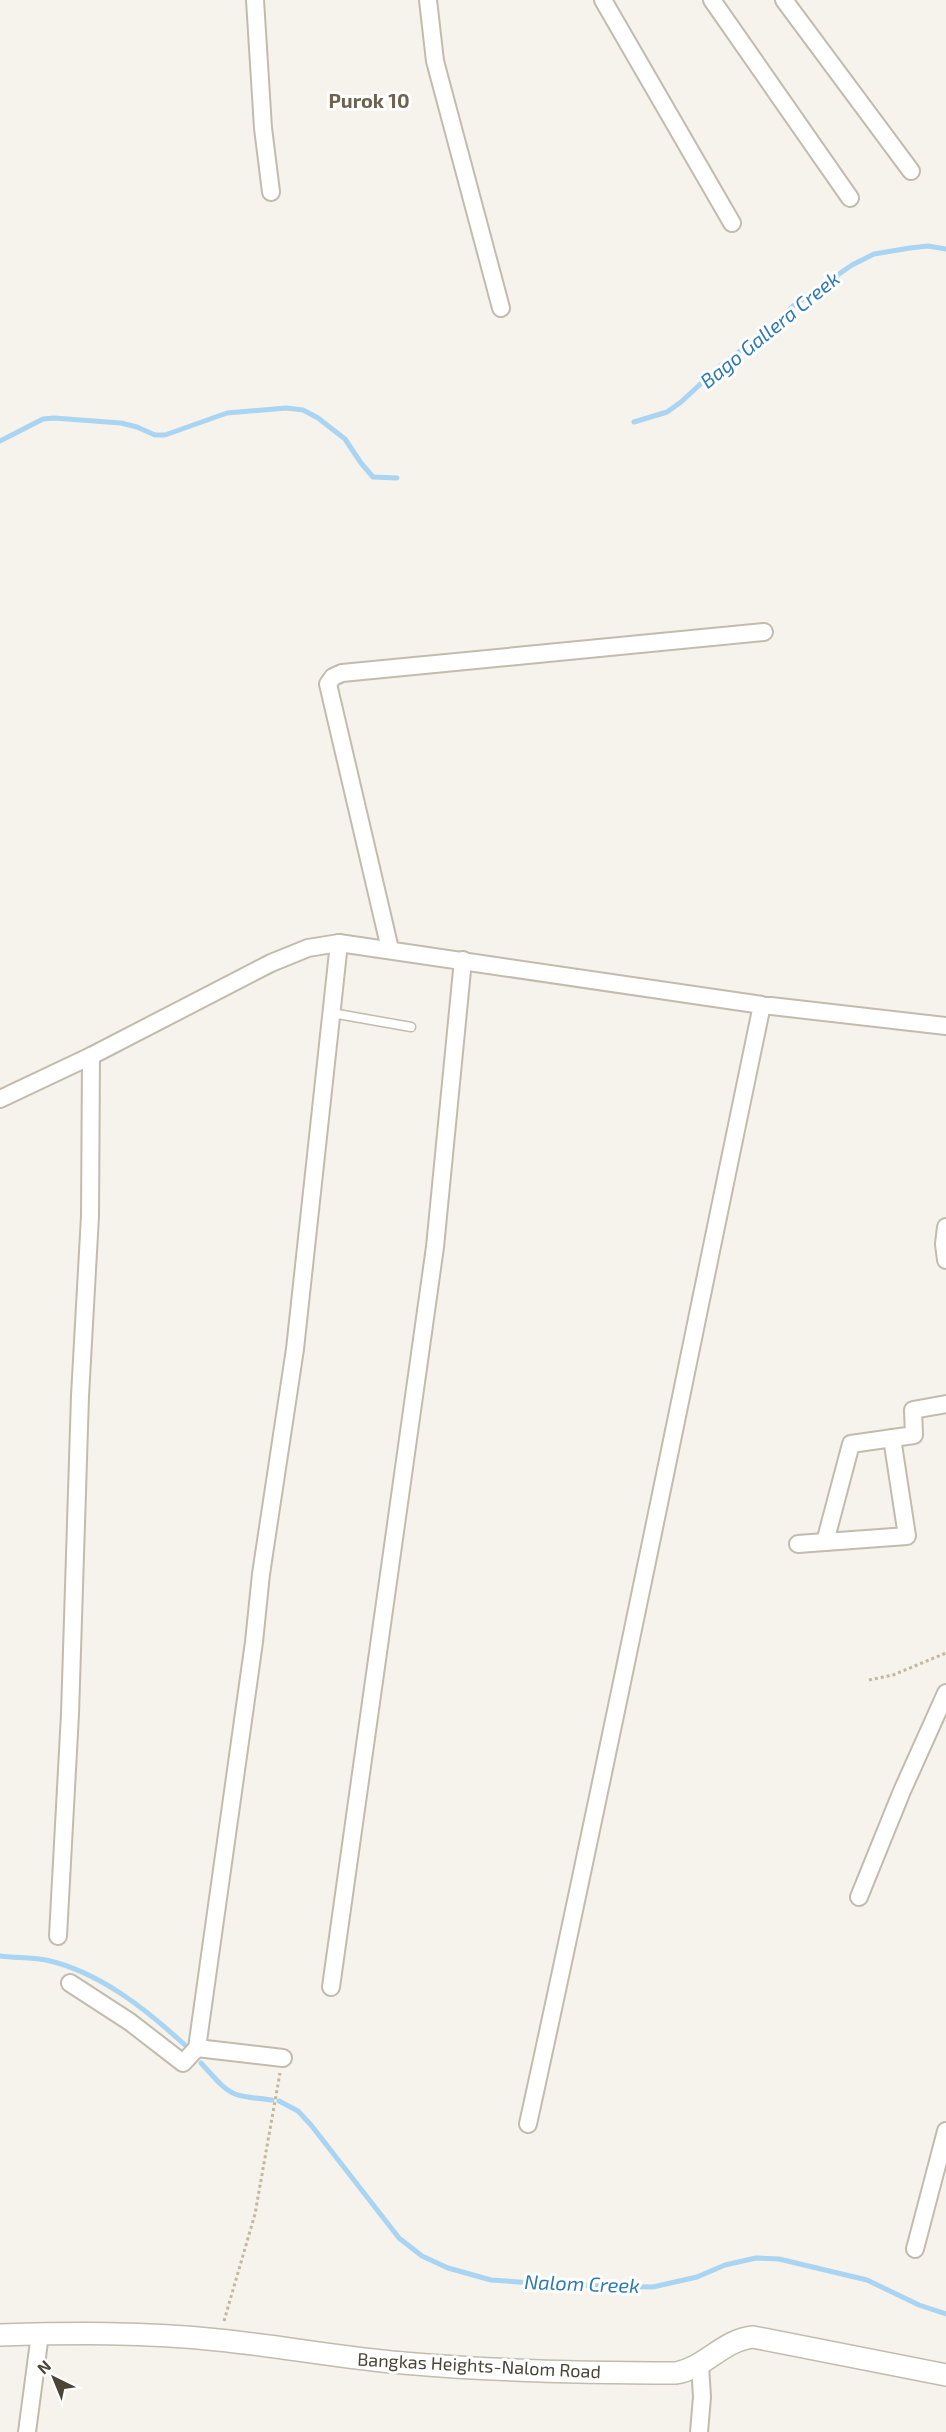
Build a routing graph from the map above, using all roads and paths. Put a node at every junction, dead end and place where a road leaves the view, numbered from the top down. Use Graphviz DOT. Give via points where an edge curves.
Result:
graph roads {
  1 [pos="255,0"];
  2 [pos="428,0"];
  3 [pos="603,0"];
  4 [pos="712,0"];
  5 [pos="784,0"];
  6 [pos="910,171"];
  7 [pos="271,192"];
  8 [pos="850,198"];
  9 [pos="732,223"];
  10 [pos="501,308"];
  11 [pos="764,633"];
  12 [pos="339,943"];
  13 [pos="390,949"];
  14 [pos="463,960"];
  15 [pos="762,1005"];
  16 [pos="332,1013"];
  17 [pos="946,1026"];
  18 [pos="411,1027"];
  19 [pos="91,1056"];
  20 [pos="0,1099"];
  21 [pos="946,1227"];
  22 [pos="946,1260"];
  23 [pos="946,1404"];
  24 [pos="892,1437"];
  25 [pos="825,1542"];
  26 [pos="798,1544"];
  27 [pos="946,1653"];
  28 [pos="869,1680"];
  29 [pos="946,1693"];
  30 [pos="859,1897"];
  31 [pos="58,1936"];
  32 [pos="70,1983"];
  33 [pos="331,1987"];
  34 [pos="197,2048"];
  35 [pos="283,2058"];
  36 [pos="528,2124"];
  37 [pos="946,2131"];
  38 [pos="915,2249"];
  39 [pos="40,2334"];
  40 [pos="0,2335"];
  41 [pos="218,2340"];
  42 [pos="700,2365"];
  43 [pos="946,2375"];
  44 [pos="27,2432"];
  45 [pos="699,2432"];
  1 -- 7 [label="street"];
  2 -- 10 [label="street" via="435,61"];
  3 -- 9 [label="street"];
  4 -- 8 [label="street"];
  5 -- 6 [label="street"];
  11 -- 13 [label="street" via="342,673 333,677 328,684"];
  12 -- 13 [label="street"];
  12 -- 16 [label="street"];
  12 -- 19 [label="street" via="308,948 271,963"];
  13 -- 14 [label="street"];
  14 -- 15 [label="street"];
  14 -- 33 [label="street" via="435,1247"];
  15 -- 17 [label="street"];
  15 -- 36 [label="street"];
  16 -- 18 [label="lane"];
  16 -- 34 [label="street" via="296,1349 261,1574"];
  19 -- 20 [label="street"];
  19 -- 31 [label="street" via="90,1216"];
  21 -- 22 [label="street"];
  23 -- 24 [label="street" via="913,1410 914,1434"];
  24 -- 25 [label="street" via="851,1444"];
  24 -- 25 [label="street" via="906,1536"];
  25 -- 26 [label="street"];
  27 -- 28 [label="path" via="893,1675"];
  29 -- 30 [label="street"];
  32 -- 34 [label="street" via="183,2063"];
  34 -- 35 [label="street"];
  35 -- 41 [label="path" via="255,2214"];
  37 -- 38 [label="street"];
  39 -- 40 [label="street, Bangkas Heights-Nalom Road"];
  39 -- 41 [label="street, Bangkas Heights-Nalom Road" via="113,2332"];
  39 -- 44 [label="street"];
  41 -- 42 [label="street, Bangkas Heights-Nalom Road" via="330,2356 500,2369 676,2373"];
  42 -- 43 [label="street, Bangkas Heights-Nalom Road" via="732,2343 753,2337"];
  42 -- 45 [label="street"];
}
